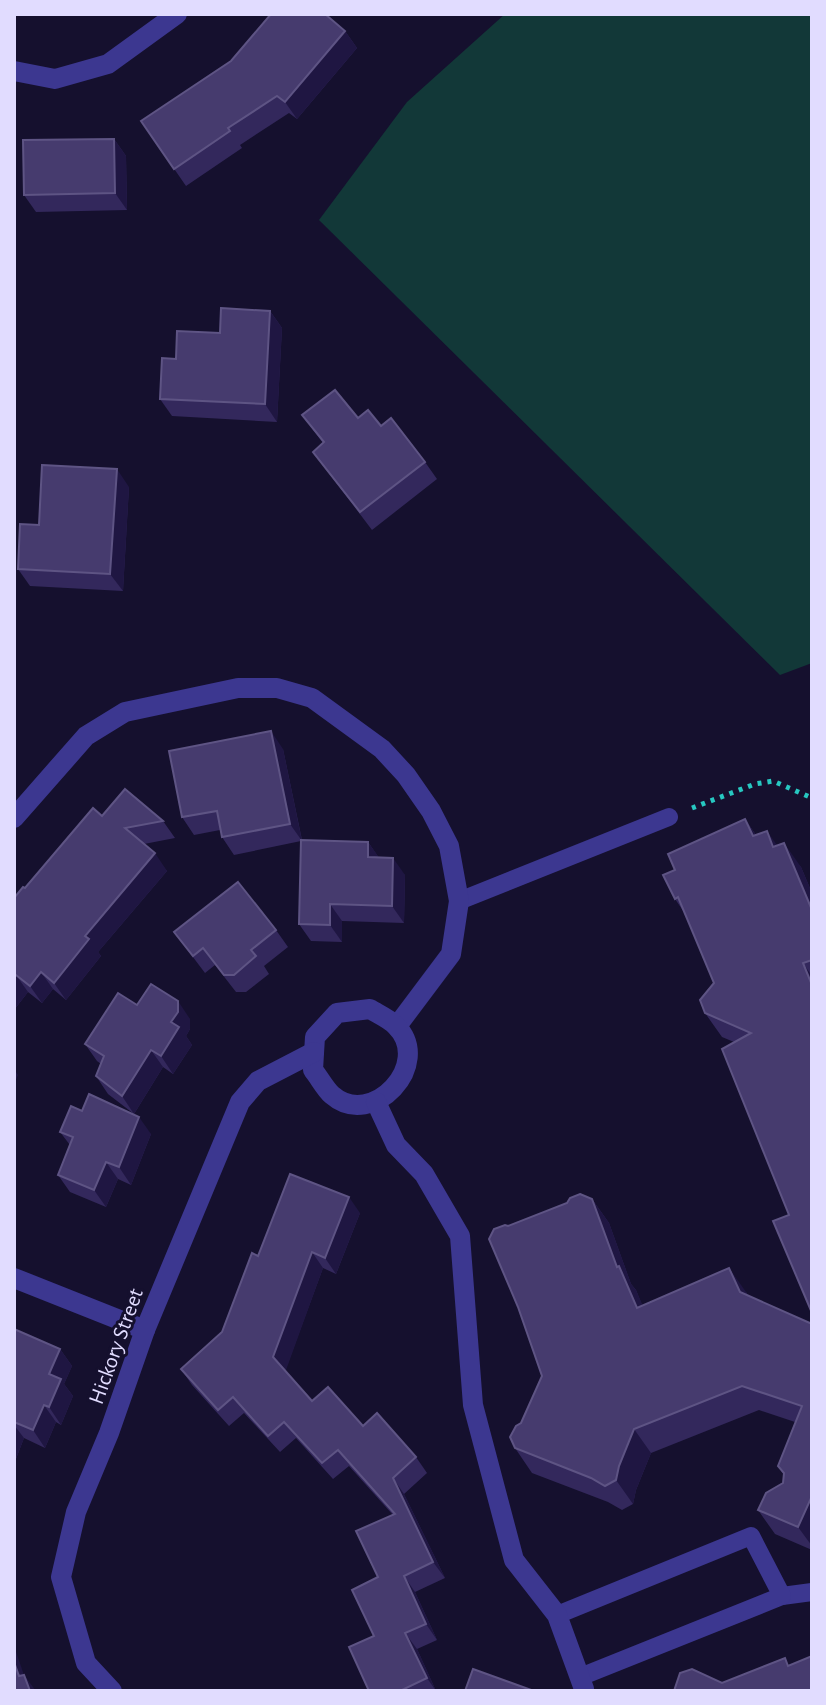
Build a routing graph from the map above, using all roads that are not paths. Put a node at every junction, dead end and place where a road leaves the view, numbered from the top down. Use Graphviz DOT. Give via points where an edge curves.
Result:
graph roads {
  1 [pos="177,14"];
  2 [pos="14,71"];
  3 [pos="669,817"];
  4 [pos="14,818"];
  5 [pos="459,901"];
  6 [pos="397,1026"];
  7 [pos="314,1052"];
  8 [pos="376,1102"];
  9 [pos="14,1278"];
  10 [pos="145,1330"];
  11 [pos="812,1592"];
  12 [pos="782,1596"];
  13 [pos="557,1615"];
  14 [pos="584,1687"];
  15 [pos="112,1691"];
  1 -- 2 [label="street" via="108,64 55,79"];
  3 -- 5 [label="lane"];
  4 -- 5 [label="street" via="86,736 125,712 238,688 277,688 312,698 382,749 406,775 449,846"];
  5 -- 6 [label="street" via="451,954"];
  6 -- 7 [label="street" via="370,1009 337,1013 315,1037"];
  6 -- 8 [label="street" via="407,1047 406,1069 395,1089"];
  7 -- 8 [label="street" via="313,1070 333,1096 354,1104"];
  7 -- 10 [label="street, Hickory Street" via="258,1081 240,1102"];
  8 -- 13 [label="street" via="396,1145 424,1174 460,1236 473,1405 514,1560"];
  9 -- 10 [label="street"];
  10 -- 15 [label="street, Hickory Street" via="76,1512 61,1577 86,1663"];
  11 -- 12 [label="lane"];
  12 -- 13 [label="lane" via="755,1530"];
  12 -- 14 [label="lane"];
  13 -- 14 [label="street"];
}
